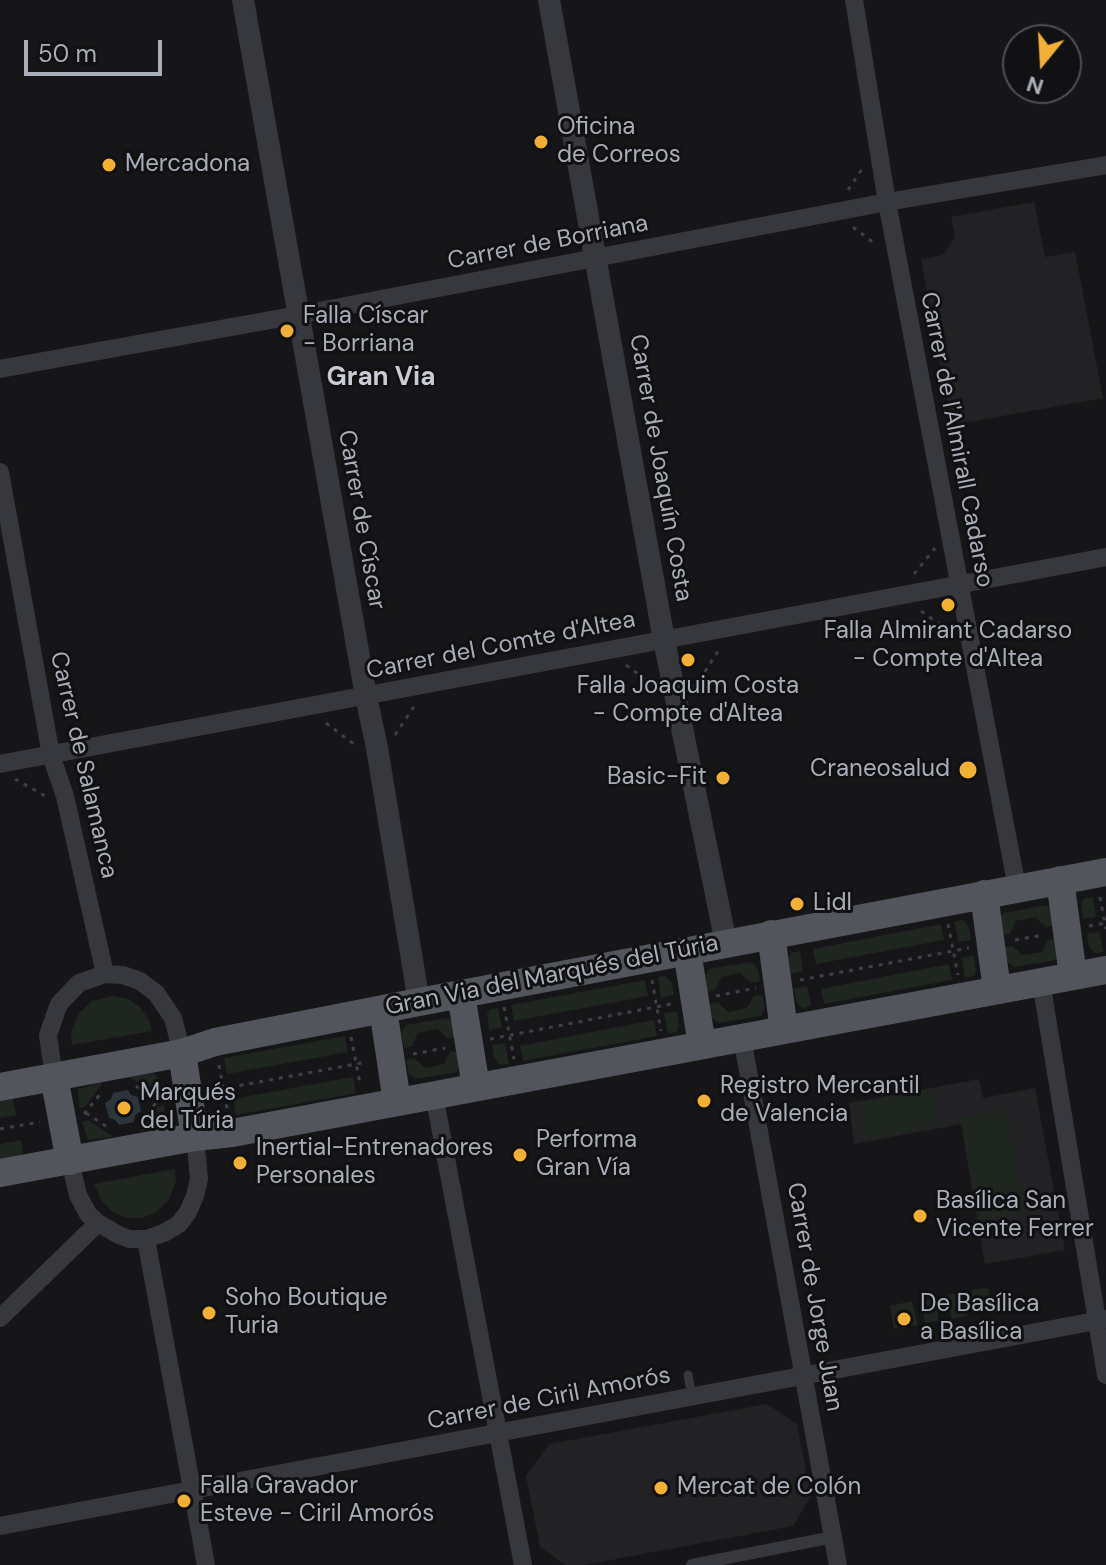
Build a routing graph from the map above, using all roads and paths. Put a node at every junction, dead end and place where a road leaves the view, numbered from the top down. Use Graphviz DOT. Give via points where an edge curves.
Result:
graph roads {
  1 [pos="243,0"];
  2 [pos="549,0"];
  3 [pos="854,0"];
  4 [pos="1106,165"];
  5 [pos="887,202"];
  6 [pos="596,258"];
  7 [pos="298,315"];
  8 [pos="0,369"];
  9 [pos="0,472"];
  10 [pos="1106,557"];
  11 [pos="959,585"];
  12 [pos="917,608"];
  13 [pos="959,638"];
  14 [pos="664,640"];
  15 [pos="725,641"];
  16 [pos="619,660"];
  17 [pos="675,692"];
  18 [pos="366,696"];
  19 [pos="420,699"];
  20 [pos="319,718"];
  21 [pos="377,748"];
  22 [pos="51,755"];
  23 [pos="98,763"];
  24 [pos="2,768"];
  25 [pos="65,796"];
  26 [pos="1060,880"];
  27 [pos="1103,884"];
  28 [pos="1017,888"];
  29 [pos="984,894"];
  30 [pos="948,923"];
  31 [pos="1106,925"];
  32 [pos="1085,927"];
  33 [pos="771,934"];
  34 [pos="1043,935"];
  35 [pos="1003,942"];
  36 [pos="726,943"];
  37 [pos="973,948"];
  38 [pos="687,951"];
  39 [pos="953,951"];
  40 [pos="1106,970"];
  41 [pos="105,974"];
  42 [pos="1073,976"];
  43 [pos="652,979"];
  44 [pos="959,979"];
  45 [pos="792,981"];
  46 [pos="1041,982"];
  47 [pos="761,987"];
  48 [pos="997,990"];
  49 [pos="461,994"];
  50 [pos="708,997"];
  51 [pos="419,1002"];
  52 [pos="675,1003"];
  53 [pos="504,1007"];
  54 [pos="657,1007"];
  55 [pos="383,1009"];
  56 [pos="784,1030"];
  57 [pos="351,1035"];
  58 [pos="510,1035"];
  59 [pos="662,1035"];
  60 [pos="742,1038"];
  61 [pos="490,1039"];
  62 [pos="702,1045"];
  63 [pos="445,1048"];
  64 [pos="182,1053"];
  65 [pos="405,1055"];
  66 [pos="218,1060"];
  67 [pos="372,1061"];
  68 [pos="515,1062"];
  69 [pos="356,1064"];
  70 [pos="54,1077"];
  71 [pos="128,1081"];
  72 [pos="106,1085"];
  73 [pos="0,1087"];
  74 [pos="476,1087"];
  75 [pos="223,1089"];
  76 [pos="206,1092"];
  77 [pos="362,1092"];
  78 [pos="434,1095"];
  79 [pos="163,1099"];
  80 [pos="157,1101"];
  81 [pos="397,1102"];
  82 [pos="86,1113"];
  83 [pos="77,1115"];
  84 [pos="228,1116"];
  85 [pos="42,1121"];
  86 [pos="138,1128"];
  87 [pos="0,1129"];
  88 [pos="114,1132"];
  89 [pos="195,1137"];
  90 [pos="70,1161"];
  91 [pos="0,1173"];
  92 [pos="98,1223"];
  93 [pos="146,1239"];
  94 [pos="0,1318"];
  95 [pos="1101,1320"];
  96 [pos="688,1375"];
  97 [pos="804,1375"];
  98 [pos="1106,1375"];
  99 [pos="692,1396"];
  100 [pos="498,1433"];
  101 [pos="192,1490"];
  102 [pos="0,1526"];
  103 [pos="833,1537"];
  104 [pos="206,1565"];
  105 [pos="523,1565"];
  106 [pos="692,1565"];
  107 [pos="838,1565"];
  1 -- 7 [label="street, Carrer de Císcar"];
  2 -- 6 [label="street, Carrer de Joaquín Costa"];
  3 -- 5 [label="street, Carrer de l'Almirall Cadarso"];
  4 -- 5 [label="street, Carrer de Borriana"];
  5 -- 6 [label="street, Carrer de Borriana"];
  5 -- 11 [label="street, Carrer de l'Almirall Cadarso"];
  6 -- 7 [label="street, Carrer de Borriana"];
  6 -- 14 [label="street, Carrer de Joaquín Costa"];
  7 -- 8 [label="street, Carrer de Borriana"];
  7 -- 18 [label="street, Carrer de Císcar"];
  9 -- 22 [label="street, Carrer de Salamanca"];
  10 -- 11 [label="street, Carrer del Comte d'Altea"];
  11 -- 14 [label="street, Carrer del Comte d'Altea"];
  11 -- 28 [label="street, Carrer de l'Almirall Cadarso"];
  12 -- 13 [label="path"];
  14 -- 17 [label="street, Carrer de Joaquín Costa"];
  14 -- 18 [label="street, Carrer del Comte d'Altea"];
  15 -- 17 [label="path" via="697,684"];
  16 -- 17 [label="path" via="665,694"];
  17 -- 36 [label="street, Carrer de Joaquín Costa"];
  18 -- 21 [label="street, Carrer de Císcar"];
  18 -- 22 [label="street, Carrer del Comte d'Altea"];
  19 -- 21 [label="path" via="389,744"];
  20 -- 21 [label="path" via="363,751"];
  21 -- 51 [label="street, Carrer de Císcar"];
  22 -- 24 [label="street, Carrer del Comte d'Altea"];
  22 -- 25 [label="street, Carrer de Salamanca"];
  23 -- 25 [label="path" via="79,791"];
  24 -- 25 [label="path" via="48,798"];
  25 -- 41 [label="street, Carrer de Salamanca"];
  26 -- 27 [label="main road, Gran Via del Marqués del Túria"];
  26 -- 28 [label="main road, Gran Via del Marqués del Túria"];
  26 -- 42 [label="main road"];
  27 -- 31 [label="path"];
  28 -- 29 [label="main road, Gran Via del Marqués del Túria"];
  29 -- 33 [label="main road, Gran Via del Marqués del Túria"];
  29 -- 48 [label="main road"];
  30 -- 39 [label="path"];
  31 -- 32 [label="path"];
  33 -- 36 [label="main road, Gran Via del Marqués del Túria"];
  33 -- 56 [label="main road"];
  34 -- 35 [label="path"];
  36 -- 38 [label="main road, Gran Via del Marqués del Túria"];
  37 -- 39 [label="path"];
  38 -- 49 [label="main road, Gran Via del Marqués del Túria"];
  38 -- 62 [label="main road"];
  39 -- 44 [label="path"];
  39 -- 45 [label="path"];
  40 -- 42 [label="main road"];
  41 -- 64 [label="street" via="140,981 156,993 173,1018"];
  41 -- 70 [label="street" via="79,983 59,1004 48,1035"];
  42 -- 46 [label="main road"];
  43 -- 54 [label="path"];
  46 -- 48 [label="main road"];
  46 -- 95 [label="street"];
  47 -- 50 [label="path"];
  48 -- 56 [label="main road"];
  49 -- 51 [label="main road, Gran Via del Marqués del Túria"];
  49 -- 74 [label="main road"];
  51 -- 55 [label="main road, Gran Via del Marqués del Túria"];
  52 -- 54 [label="path"];
  53 -- 58 [label="path"];
  54 -- 58 [label="path"];
  54 -- 59 [label="path"];
  55 -- 64 [label="main road, Gran Via del Marqués del Túria"];
  55 -- 81 [label="main road"];
  56 -- 60 [label="main road"];
  57 -- 69 [label="path"];
  58 -- 61 [label="path"];
  58 -- 68 [label="path"];
  60 -- 62 [label="main road"];
  60 -- 97 [label="street, Carrer de Jorge Juan"];
  62 -- 74 [label="main road"];
  63 -- 65 [label="path"];
  64 -- 70 [label="main road, Gran Via del Marqués del Túria"];
  64 -- 89 [label="main road"];
  66 -- 75 [label="path"];
  67 -- 69 [label="path"];
  69 -- 75 [label="path"];
  69 -- 77 [label="path"];
  70 -- 73 [label="main road, Gran Via del Marqués del Túria"];
  70 -- 90 [label="main road"];
  71 -- 80 [label="path"];
  72 -- 82 [label="path"];
  74 -- 78 [label="main road"];
  75 -- 76 [label="path"];
  75 -- 84 [label="path"];
  78 -- 81 [label="main road"];
  78 -- 100 [label="street"];
  79 -- 80 [label="path"];
  80 -- 86 [label="path"];
  81 -- 89 [label="main road"];
  82 -- 83 [label="path"];
  82 -- 88 [label="path"];
  85 -- 87 [label="path"];
  89 -- 90 [label="main road"];
  89 -- 93 [label="street" via="199,1179 188,1212 179,1224"];
  90 -- 91 [label="main road"];
  90 -- 92 [label="street" via="82,1205"];
  92 -- 93 [label="street" via="129,1239"];
  92 -- 94 [label="street"];
  93 -- 101 [label="street"];
  95 -- 97 [label="street, Carrer de Ciril Amorós"];
  95 -- 98 [label="street"];
  96 -- 99 [label="lane"];
  97 -- 99 [label="street, Carrer de Ciril Amorós"];
  97 -- 103 [label="street, Carrer de Jorge Juan"];
  99 -- 100 [label="street, Carrer de Ciril Amorós"];
  100 -- 101 [label="street, Carrer de Ciril Amorós"];
  100 -- 105 [label="street"];
  101 -- 102 [label="street, Carrer de Ciril Amorós"];
  101 -- 104 [label="street"];
  103 -- 106 [label="street"];
  103 -- 107 [label="street, Carrer de Jorge Juan"];
}
